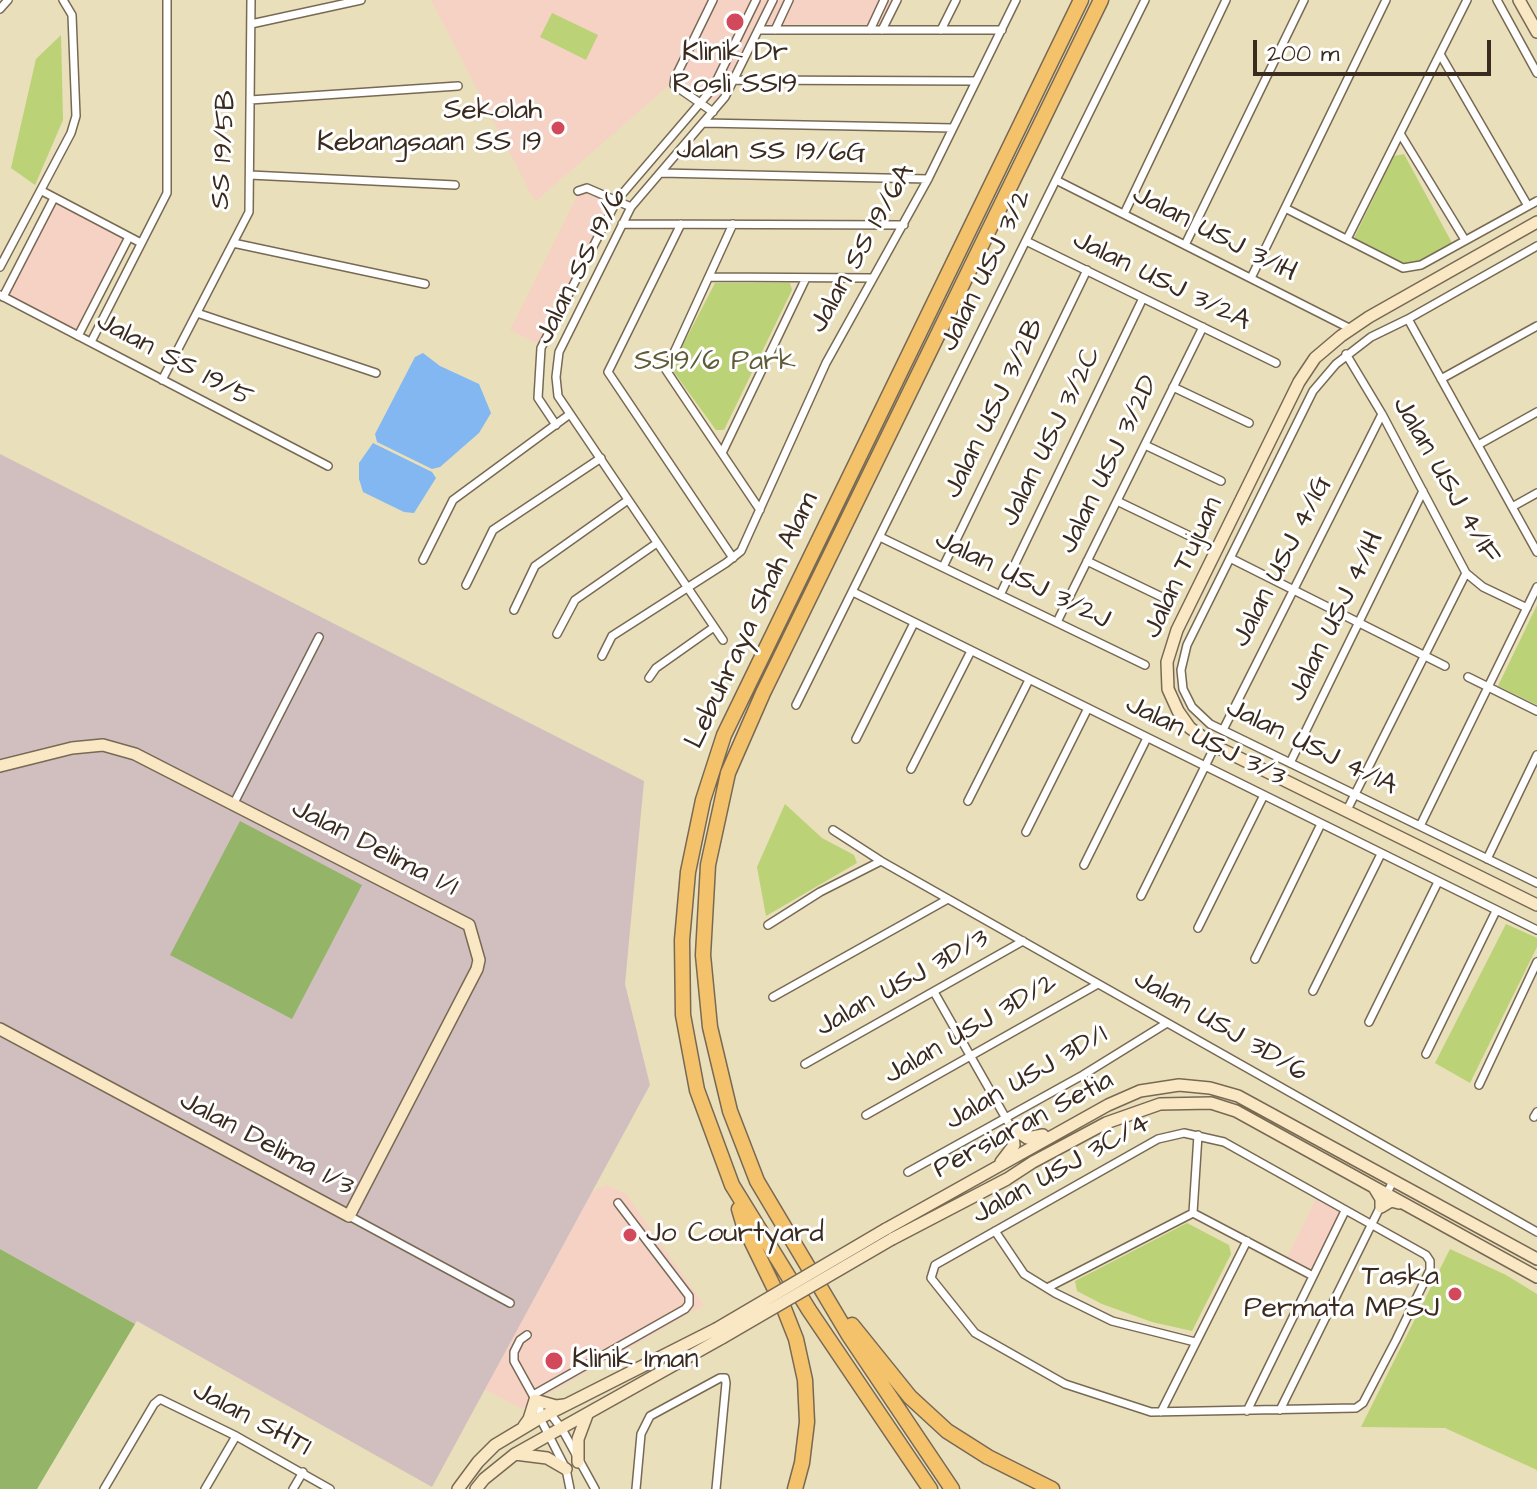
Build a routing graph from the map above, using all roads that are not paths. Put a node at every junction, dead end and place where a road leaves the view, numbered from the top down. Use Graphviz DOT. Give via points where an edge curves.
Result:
graph roads {
  1 [pos="8,0"];
  2 [pos="63,0"];
  3 [pos="167,0"];
  4 [pos="251,0"];
  5 [pos="361,0"];
  6 [pos="713,0"];
  7 [pos="756,0"];
  8 [pos="773,0"];
  9 [pos="789,0"];
  10 [pos="884,0"];
  11 [pos="897,0"];
  12 [pos="956,0"];
  13 [pos="1016,0"];
  14 [pos="1081,0"];
  15 [pos="1101,0"];
  16 [pos="1145,0"];
  17 [pos="1226,0"];
  18 [pos="1304,0"];
  19 [pos="1386,0"];
  20 [pos="1467,0"];
  21 [pos="1497,0"];
  22 [pos="1519,0"];
  23 [pos="0,9"];
  24 [pos="251,24"];
  25 [pos="759,30"];
  26 [pos="775,30"];
  27 [pos="870,30"];
  28 [pos="882,30"];
  29 [pos="941,30"];
  30 [pos="1002,30"];
  31 [pos="1537,32"];
  32 [pos="1440,54"];
  33 [pos="1537,73"];
  34 [pos="734,80"];
  35 [pos="976,81"];
  36 [pos="458,86"];
  37 [pos="250,100"];
  38 [pos="701,102"];
  39 [pos="713,112"];
  40 [pos="704,123"];
  41 [pos="953,128"];
  42 [pos="1401,135"];
  43 [pos="661,173"];
  44 [pos="250,175"];
  45 [pos="928,179"];
  46 [pos="1056,180"];
  47 [pos="455,185"];
  48 [pos="42,191"];
  49 [pos="578,191"];
  50 [pos="54,198"];
  51 [pos="617,200"];
  52 [pos="1537,201"];
  53 [pos="1528,206"];
  54 [pos="631,207"];
  55 [pos="1285,208"];
  56 [pos="1124,214"];
  57 [pos="1537,222"];
  58 [pos="622,224"];
  59 [pos="681,224"];
  60 [pos="733,224"];
  61 [pos="904,225"];
  62 [pos="129,237"];
  63 [pos="1347,239"];
  64 [pos="1465,240"];
  65 [pos="1026,241"];
  66 [pos="141,243"];
  67 [pos="233,243"];
  68 [pos="1185,245"];
  69 [pos="1537,246"];
  70 [pos="0,267"];
  71 [pos="1087,270"];
  72 [pos="710,277"];
  73 [pos="806,278"];
  74 [pos="872,278"];
  75 [pos="1251,278"];
  76 [pos="425,284"];
  77 [pos="2,296"];
  78 [pos="1143,298"];
  79 [pos="197,313"];
  80 [pos="1408,319"];
  81 [pos="1537,326"];
  82 [pos="1203,327"];
  83 [pos="1351,329"];
  84 [pos="78,336"];
  85 [pos="91,342"];
  86 [pos="1346,354"];
  87 [pos="1276,363"];
  88 [pos="376,373"];
  89 [pos="1441,379"];
  90 [pos="162,380"];
  91 [pos="1173,387"];
  92 [pos="1537,412"];
  93 [pos="570,414"];
  94 [pos="1382,414"];
  95 [pos="1249,423"];
  96 [pos="556,425"];
  97 [pos="1145,445"];
  98 [pos="1478,445"];
  99 [pos="722,453"];
  100 [pos="601,458"];
  101 [pos="328,466"];
  102 [pos="1221,481"];
  103 [pos="1423,491"];
  104 [pos="1537,493"];
  105 [pos="628,500"];
  106 [pos="1117,501"];
  107 [pos="1512,507"];
  108 [pos="760,510"];
  109 [pos="880,537"];
  110 [pos="1198,540"];
  111 [pos="657,543"];
  112 [pos="1537,552"];
  113 [pos="733,558"];
  114 [pos="1230,558"];
  115 [pos="423,560"];
  116 [pos="1087,561"];
  117 [pos="943,567"];
  118 [pos="1466,573"];
  119 [pos="466,585"];
  120 [pos="687,586"];
  121 [pos="1537,587"];
  122 [pos="1294,590"];
  123 [pos="853,592"];
  124 [pos="1000,595"];
  125 [pos="1168,600"];
  126 [pos="1527,608"];
  127 [pos="514,610"];
  128 [pos="1057,622"];
  129 [pos="1359,622"];
  130 [pos="914,623"];
  131 [pos="714,627"];
  132 [pos="557,634"];
  133 [pos="319,637"];
  134 [pos="723,640"];
  135 [pos="971,651"];
  136 [pos="1425,655"];
  137 [pos="602,656"];
  138 [pos="1145,665"];
  139 [pos="1445,666"];
  140 [pos="1468,677"];
  141 [pos="649,678"];
  142 [pos="1029,680"];
  143 [pos="1488,687"];
  144 [pos="796,705"];
  145 [pos="1088,708"];
  146 [pos="1537,711"];
  147 [pos="1223,730"];
  148 [pos="1147,738"];
  149 [pos="856,739"];
  150 [pos="1215,746"];
  151 [pos="1537,755"];
  152 [pos="1290,763"];
  153 [pos="0,766"];
  154 [pos="1205,766"];
  155 [pos="911,769"];
  156 [pos="1264,795"];
  157 [pos="1355,795"];
  158 [pos="968,801"];
  159 [pos="234,803"];
  160 [pos="1346,812"];
  161 [pos="1321,824"];
  162 [pos="1420,826"];
  163 [pos="833,830"];
  164 [pos="1026,832"];
  165 [pos="1381,854"];
  166 [pos="1487,859"];
  167 [pos="881,861"];
  168 [pos="1084,865"];
  169 [pos="1438,882"];
  170 [pos="1537,883"];
  171 [pos="1141,896"];
  172 [pos="948,899"];
  173 [pos="1537,905"];
  174 [pos="1496,911"];
  175 [pos="768,925"];
  176 [pos="1198,928"];
  177 [pos="1537,930"];
  178 [pos="1023,941"];
  179 [pos="1255,959"];
  180 [pos="1537,962"];
  181 [pos="1098,984"];
  182 [pos="1313,991"];
  183 [pos="934,992"];
  184 [pos="773,997"];
  185 [pos="1369,1022"];
  186 [pos="1167,1023"];
  187 [pos="0,1029"];
  188 [pos="1426,1054"];
  189 [pos="971,1056"];
  190 [pos="805,1064"];
  191 [pos="1479,1085"];
  192 [pos="866,1115"];
  193 [pos="1009,1123"];
  194 [pos="1060,1131"];
  195 [pos="1198,1135"];
  196 [pos="1025,1150"];
  197 [pos="1033,1162"];
  198 [pos="998,1166"];
  199 [pos="908,1172"];
  200 [pos="1393,1181"];
  201 [pos="1370,1184"];
  202 [pos="732,1185"];
  203 [pos="1387,1195"];
  204 [pos="618,1203"];
  205 [pos="1407,1206"];
  206 [pos="1381,1207"];
  207 [pos="1345,1211"];
  208 [pos="1193,1213"];
  209 [pos="349,1216"];
  210 [pos="1372,1226"];
  211 [pos="995,1231"];
  212 [pos="1537,1232"];
  213 [pos="889,1234"];
  214 [pos="1247,1241"];
  215 [pos="1537,1259"];
  216 [pos="1313,1276"];
  217 [pos="1537,1277"];
  218 [pos="1047,1288"];
  219 [pos="820,1289"];
  220 [pos="510,1303"];
  221 [pos="719,1334"];
  222 [pos="527,1335"];
  223 [pos="1195,1342"];
  224 [pos="572,1404"];
  225 [pos="540,1407"];
  226 [pos="1280,1410"];
  227 [pos="1247,1411"];
  228 [pos="1161,1412"];
  229 [pos="587,1415"];
  230 [pos="562,1429"];
  231 [pos="519,1431"];
  232 [pos="549,1435"];
  233 [pos="236,1436"];
  234 [pos="515,1454"];
  235 [pos="578,1462"];
  236 [pos="566,1469"];
  237 [pos="303,1472"];
  238 [pos="104,1489"];
  239 [pos="205,1489"];
  240 [pos="293,1489"];
  241 [pos="330,1489"];
  242 [pos="458,1489"];
  243 [pos="476,1489"];
  244 [pos="570,1489"];
  245 [pos="595,1489"];
  246 [pos="636,1489"];
  247 [pos="716,1489"];
  248 [pos="795,1489"];
  249 [pos="930,1489"];
  250 [pos="952,1489"];
  251 [pos="1052,1489"];
  1 -- 23 [label="street"];
  2 -- 48 [label="street" via="72,15 76,116"];
  3 -- 66 [label="street, SS 19/5B" via="167,193"];
  4 -- 24 [label="street, SS 19/5B"];
  5 -- 24 [label="street"];
  6 -- 38 [label="street" via="674,85"];
  7 -- 38 [label="street"];
  8 -- 25 [label="street, Jalan SS 19/6"];
  9 -- 26 [label="street"];
  10 -- 27 [label="street"];
  11 -- 28 [label="street"];
  12 -- 29 [label="street"];
  13 -- 30 [label="street, Jalan SS 19/6A"];
  14 -- 202 [label="highway, Lebuhraya Shah Alam" via="753,673 724,735 703,800 688,872 683,1015 697,1090"];
  15 -- 219 [label="highway, Lebuhraya Shah Alam" via="728,773 708,865 703,955 710,1027 730,1111 757,1181"];
  16 -- 46 [label="street, Jalan USJ 3/2"];
  17 -- 56 [label="street"];
  18 -- 68 [label="street"];
  19 -- 55 [label="street"];
  20 -- 32 [label="street"];
  21 -- 33 [label="street"];
  22 -- 31 [label="main road"];
  24 -- 37 [label="street, SS 19/5B"];
  25 -- 26 [label="street"];
  25 -- 34 [label="street, Jalan SS 19/6"];
  26 -- 27 [label="street"];
  27 -- 28 [label="street"];
  28 -- 29 [label="street"];
  29 -- 30 [label="street"];
  30 -- 35 [label="street, Jalan SS 19/6A"];
  32 -- 42 [label="street"];
  32 -- 53 [label="street"];
  34 -- 35 [label="street"];
  34 -- 39 [label="street, Jalan SS 19/6"];
  35 -- 41 [label="street, Jalan SS 19/6A"];
  36 -- 37 [label="street"];
  37 -- 44 [label="street, SS 19/5B"];
  38 -- 39 [label="street"];
  38 -- 51 [label="street"];
  39 -- 40 [label="street, Jalan SS 19/6"];
  40 -- 41 [label="street"];
  40 -- 43 [label="street, Jalan SS 19/6"];
  41 -- 45 [label="street, Jalan SS 19/6A"];
  42 -- 63 [label="street"];
  42 -- 64 [label="street"];
  43 -- 45 [label="street, Jalan SS 19/6G"];
  43 -- 54 [label="street, Jalan SS 19/6"];
  44 -- 47 [label="street"];
  44 -- 67 [label="street, SS 19/5B" via="249,212"];
  45 -- 61 [label="street, Jalan SS 19/6A"];
  46 -- 56 [label="street, Jalan USJ 3/1H"];
  46 -- 65 [label="street, Jalan USJ 3/2"];
  48 -- 50 [label="street"];
  48 -- 70 [label="street"];
  49 -- 51 [label="street" via="587,188"];
  50 -- 62 [label="street"];
  50 -- 77 [label="street"];
  51 -- 54 [label="street"];
  51 -- 96 [label="street" via="541,348 538,398"];
  52 -- 53 [label="street"];
  53 -- 64 [label="street"];
  54 -- 58 [label="street, Jalan SS 19/6"];
  55 -- 63 [label="street"];
  55 -- 75 [label="street"];
  56 -- 68 [label="street, Jalan USJ 3/1H"];
  57 -- 83 [label="main road, Jalan Tujuan"];
  58 -- 59 [label="street"];
  58 -- 93 [label="street, Jalan SS 19/6" via="559,352 558,396"];
  59 -- 60 [label="street"];
  59 -- 113 [label="street" via="608,372"];
  60 -- 61 [label="street"];
  60 -- 72 [label="street"];
  61 -- 74 [label="street, Jalan SS 19/6A"];
  62 -- 66 [label="street"];
  62 -- 84 [label="street"];
  63 -- 64 [label="street" via="1403,268 1421,265"];
  65 -- 71 [label="street, Jalan USJ 3/2A"];
  65 -- 109 [label="street, Jalan USJ 3/2"];
  66 -- 85 [label="street, SS 19/5B"];
  67 -- 76 [label="street"];
  67 -- 79 [label="street, SS 19/5B"];
  68 -- 75 [label="street, Jalan USJ 3/1H"];
  69 -- 80 [label="street, Jalan USJ 4/1A"];
  71 -- 78 [label="street, Jalan USJ 3/2A"];
  71 -- 117 [label="street, Jalan USJ 3/2B"];
  72 -- 73 [label="street"];
  72 -- 99 [label="street" via="666,370"];
  73 -- 74 [label="street"];
  73 -- 99 [label="street"];
  74 -- 108 [label="street, Jalan SS 19/6A" via="826,363"];
  75 -- 83 [label="street, Jalan USJ 3/1H"];
  77 -- 84 [label="street, Jalan SS 19/5"];
  78 -- 82 [label="street, Jalan USJ 3/2A"];
  78 -- 124 [label="street, Jalan USJ 3/2C"];
  79 -- 88 [label="street"];
  79 -- 90 [label="street, SS 19/5B"];
  80 -- 86 [label="street, Jalan USJ 4/1A"];
  80 -- 89 [label="street"];
  81 -- 89 [label="street"];
  82 -- 87 [label="street, Jalan USJ 3/2A"];
  82 -- 91 [label="street, Jalan USJ 3/2D"];
  83 -- 150 [label="main road, Jalan Tujuan" via="1315,358 1299,382 1177,630 1167,662 1168,689 1190,728"];
  84 -- 85 [label="street, Jalan SS 19/5"];
  85 -- 90 [label="street, Jalan SS 19/5"];
  86 -- 94 [label="street, Jalan USJ 4/1F"];
  86 -- 114 [label="street, Jalan USJ 4/1A" via="1313,391"];
  89 -- 98 [label="street"];
  90 -- 101 [label="street, Jalan SS 19/5"];
  91 -- 95 [label="street"];
  91 -- 97 [label="street, Jalan USJ 3/2D"];
  92 -- 98 [label="street"];
  93 -- 96 [label="street"];
  93 -- 100 [label="street, Jalan SS 19/6"];
  94 -- 103 [label="street, Jalan USJ 4/1F"];
  94 -- 122 [label="street, Jalan USJ 4/1G"];
  96 -- 115 [label="street" via="453,500"];
  97 -- 102 [label="street"];
  97 -- 106 [label="street, Jalan USJ 3/2D"];
  98 -- 107 [label="street"];
  99 -- 108 [label="street"];
  100 -- 105 [label="street, Jalan SS 19/6"];
  100 -- 119 [label="street" via="493,530"];
  103 -- 118 [label="street, Jalan USJ 4/1F"];
  103 -- 129 [label="street, Jalan USJ 4/1H"];
  104 -- 107 [label="street"];
  105 -- 111 [label="street, Jalan SS 19/6"];
  105 -- 127 [label="street" via="535,566"];
  106 -- 110 [label="street"];
  106 -- 116 [label="street, Jalan USJ 3/2D"];
  107 -- 112 [label="street"];
  108 -- 113 [label="street, Jalan SS 19/6A"];
  109 -- 117 [label="street, Jalan USJ 3/2J"];
  109 -- 123 [label="street, Jalan USJ 3/2"];
  111 -- 120 [label="street, Jalan SS 19/6"];
  111 -- 132 [label="street" via="575,600"];
  113 -- 120 [label="street, Jalan SS 19/6A"];
  114 -- 122 [label="street"];
  114 -- 147 [label="street, Jalan USJ 4/1A" via="1187,645 1181,670 1192,707"];
  116 -- 125 [label="street"];
  116 -- 128 [label="street, Jalan USJ 3/2D"];
  117 -- 124 [label="street, Jalan USJ 3/2J"];
  118 -- 126 [label="street, Jalan USJ 4/1F"];
  118 -- 136 [label="street"];
  120 -- 131 [label="street, Jalan SS 19/6"];
  120 -- 137 [label="street, Jalan SS 19/6A" via="612,636"];
  121 -- 126 [label="street"];
  122 -- 129 [label="street"];
  122 -- 147 [label="street, Jalan USJ 4/1G"];
  123 -- 130 [label="street, Jalan USJ 3/3"];
  123 -- 144 [label="street"];
  124 -- 128 [label="street, Jalan USJ 3/2J"];
  126 -- 143 [label="street"];
  128 -- 138 [label="street, Jalan USJ 3/2J"];
  129 -- 136 [label="street"];
  129 -- 152 [label="street, Jalan USJ 4/1H"];
  130 -- 135 [label="street, Jalan USJ 3/3"];
  130 -- 149 [label="street"];
  131 -- 134 [label="street, Jalan SS 19/6"];
  131 -- 141 [label="street"];
  133 -- 159 [label="street"];
  135 -- 142 [label="street, Jalan USJ 3/3"];
  135 -- 155 [label="street"];
  136 -- 139 [label="street"];
  136 -- 157 [label="street"];
  140 -- 143 [label="street"];
  142 -- 145 [label="street, Jalan USJ 3/3"];
  142 -- 158 [label="street"];
  143 -- 146 [label="street"];
  143 -- 162 [label="street"];
  145 -- 148 [label="street, Jalan USJ 3/3"];
  145 -- 164 [label="street"];
  147 -- 152 [label="street, Jalan USJ 4/1A"];
  148 -- 154 [label="street, Jalan USJ 3/3"];
  148 -- 168 [label="street"];
  150 -- 154 [label="street"];
  150 -- 160 [label="main road, Jalan Tujuan"];
  151 -- 166 [label="street"];
  152 -- 157 [label="street, Jalan USJ 4/1A"];
  153 -- 159 [label="main road, Jalan Delima 1/1" via="103,745 151,761"];
  154 -- 156 [label="street, Jalan USJ 3/3"];
  154 -- 171 [label="street"];
  156 -- 161 [label="street, Jalan USJ 3/3"];
  156 -- 176 [label="street"];
  157 -- 160 [label="street"];
  157 -- 162 [label="street, Jalan USJ 4/1A"];
  159 -- 209 [label="main road, Jalan Delima 1/1" via="469,925 479,960"];
  160 -- 173 [label="main road, Jalan Tujuan"];
  161 -- 165 [label="street, Jalan USJ 3/3"];
  161 -- 179 [label="street"];
  162 -- 166 [label="street, Jalan USJ 4/1A"];
  163 -- 167 [label="street, Jalan USJ 3D/6"];
  165 -- 169 [label="street, Jalan USJ 3/3"];
  165 -- 182 [label="street"];
  166 -- 170 [label="street, Jalan USJ 4/1A"];
  167 -- 172 [label="street, Jalan USJ 3D/6"];
  167 -- 175 [label="street"];
  169 -- 174 [label="street, Jalan USJ 3/3"];
  169 -- 185 [label="street"];
  172 -- 178 [label="street, Jalan USJ 3D/6"];
  172 -- 184 [label="street"];
  174 -- 177 [label="street, Jalan USJ 3/3"];
  174 -- 188 [label="street"];
  178 -- 181 [label="street, Jalan USJ 3D/6"];
  178 -- 183 [label="street, Jalan USJ 3D/3"];
  180 -- 191 [label="street"];
  181 -- 186 [label="street, Jalan USJ 3D/6"];
  181 -- 189 [label="street, Jalan USJ 3D/2"];
  183 -- 189 [label="street"];
  183 -- 190 [label="street, Jalan USJ 3D/3"];
  186 -- 193 [label="street, Jalan USJ 3D/1"];
  186 -- 212 [label="street, Jalan USJ 3D/6"];
  187 -- 209 [label="main road, Jalan Delima 1/3"];
  189 -- 192 [label="street, Jalan USJ 3D/2"];
  189 -- 193 [label="street"];
  193 -- 194 [label="main road" via="1027,1138"];
  193 -- 196 [label="street"];
  193 -- 198 [label="main road" via="1014,1145"];
  193 -- 199 [label="street, Jalan USJ 3D/1"];
  194 -- 196 [label="main road, Persiaran Setia"];
  194 -- 200 [label="main road, Persiaran Setia" via="1140,1091 1179,1085 1210,1088 1258,1106"];
  195 -- 207 [label="street, Jalan USJ 3C/4" via="1224,1142"];
  195 -- 208 [label="street"];
  195 -- 211 [label="street, Jalan USJ 3C/4" via="1158,1139"];
  196 -- 197 [label="street"];
  196 -- 198 [label="main road, Persiaran Setia"];
  197 -- 201 [label="main road, Persiaran Setia" via="1132,1113 1160,1104 1211,1103 1236,1111"];
  197 -- 213 [label="main road, Persiaran Setia"];
  198 -- 213 [label="main road, Persiaran Setia"];
  200 -- 203 [label="street"];
  200 -- 215 [label="main road, Persiaran Setia"];
  201 -- 203 [label="main road, Persiaran Setia"];
  201 -- 206 [label="main road"];
  202 -- 248 [label="highway" via="744,1226 796,1339 805,1380 807,1422"];
  202 -- 249 [label="highway, Lebuhraya Shah Alam"];
  203 -- 205 [label="main road, Persiaran Setia"];
  203 -- 206 [label="street"];
  204 -- 225 [label="street" via="689,1296 689,1304"];
  205 -- 206 [label="main road" via="1391,1201"];
  205 -- 217 [label="main road, Persiaran Setia"];
  206 -- 210 [label="street"];
  207 -- 210 [label="street, Jalan USJ 3C/4"];
  207 -- 216 [label="street"];
  208 -- 214 [label="street"];
  208 -- 218 [label="street"];
  209 -- 220 [label="street, Jalan Delima 1/3"];
  210 -- 226 [label="street"];
  210 -- 226 [label="street, Jalan USJ 3C/4" via="1426,1255 1430,1270 1363,1403 1349,1410"];
  211 -- 218 [label="street" via="1024,1274"];
  211 -- 228 [label="street, Jalan USJ 3C/4" via="935,1265 931,1278 975,1333 1065,1384"];
  213 -- 221 [label="main road, Persiaran Setia, bridge"];
  214 -- 216 [label="street"];
  214 -- 223 [label="street"];
  216 -- 227 [label="street"];
  218 -- 223 [label="street" via="1112,1321"];
  219 -- 250 [label="highway, Lebuhraya Shah Alam"];
  219 -- 251 [label="highway" via="910,1397 947,1431"];
  221 -- 224 [label="main road"];
  221 -- 229 [label="main road"];
  222 -- 225 [label="street" via="520,1340 514,1361"];
  223 -- 228 [label="street"];
  224 -- 225 [label="main road"];
  224 -- 225 [label="main road"];
  225 -- 230 [label="street"];
  225 -- 231 [label="main road"];
  225 -- 231 [label="main road"];
  225 -- 232 [label="street"];
  226 -- 227 [label="street"];
  227 -- 228 [label="street"];
  229 -- 230 [label="main road"];
  229 -- 235 [label="main road" via="578,1439"];
  230 -- 232 [label="main road"];
  230 -- 235 [label="street"];
  231 -- 242 [label="main road" via="495,1445"];
  232 -- 234 [label="main road"];
  232 -- 236 [label="street"];
  233 -- 237 [label="street, Jalan SHT1"];
  233 -- 238 [label="street, Jalan SHT1" via="160,1399"];
  233 -- 239 [label="street"];
  234 -- 236 [label="main road" via="547,1458"];
  234 -- 243 [label="main road"];
  235 -- 245 [label="street"];
  236 -- 244 [label="street"];
  237 -- 240 [label="street"];
  237 -- 241 [label="street, Jalan SHT1"];
  246 -- 247 [label="street" via="641,1434 650,1416 725,1378"];
}
